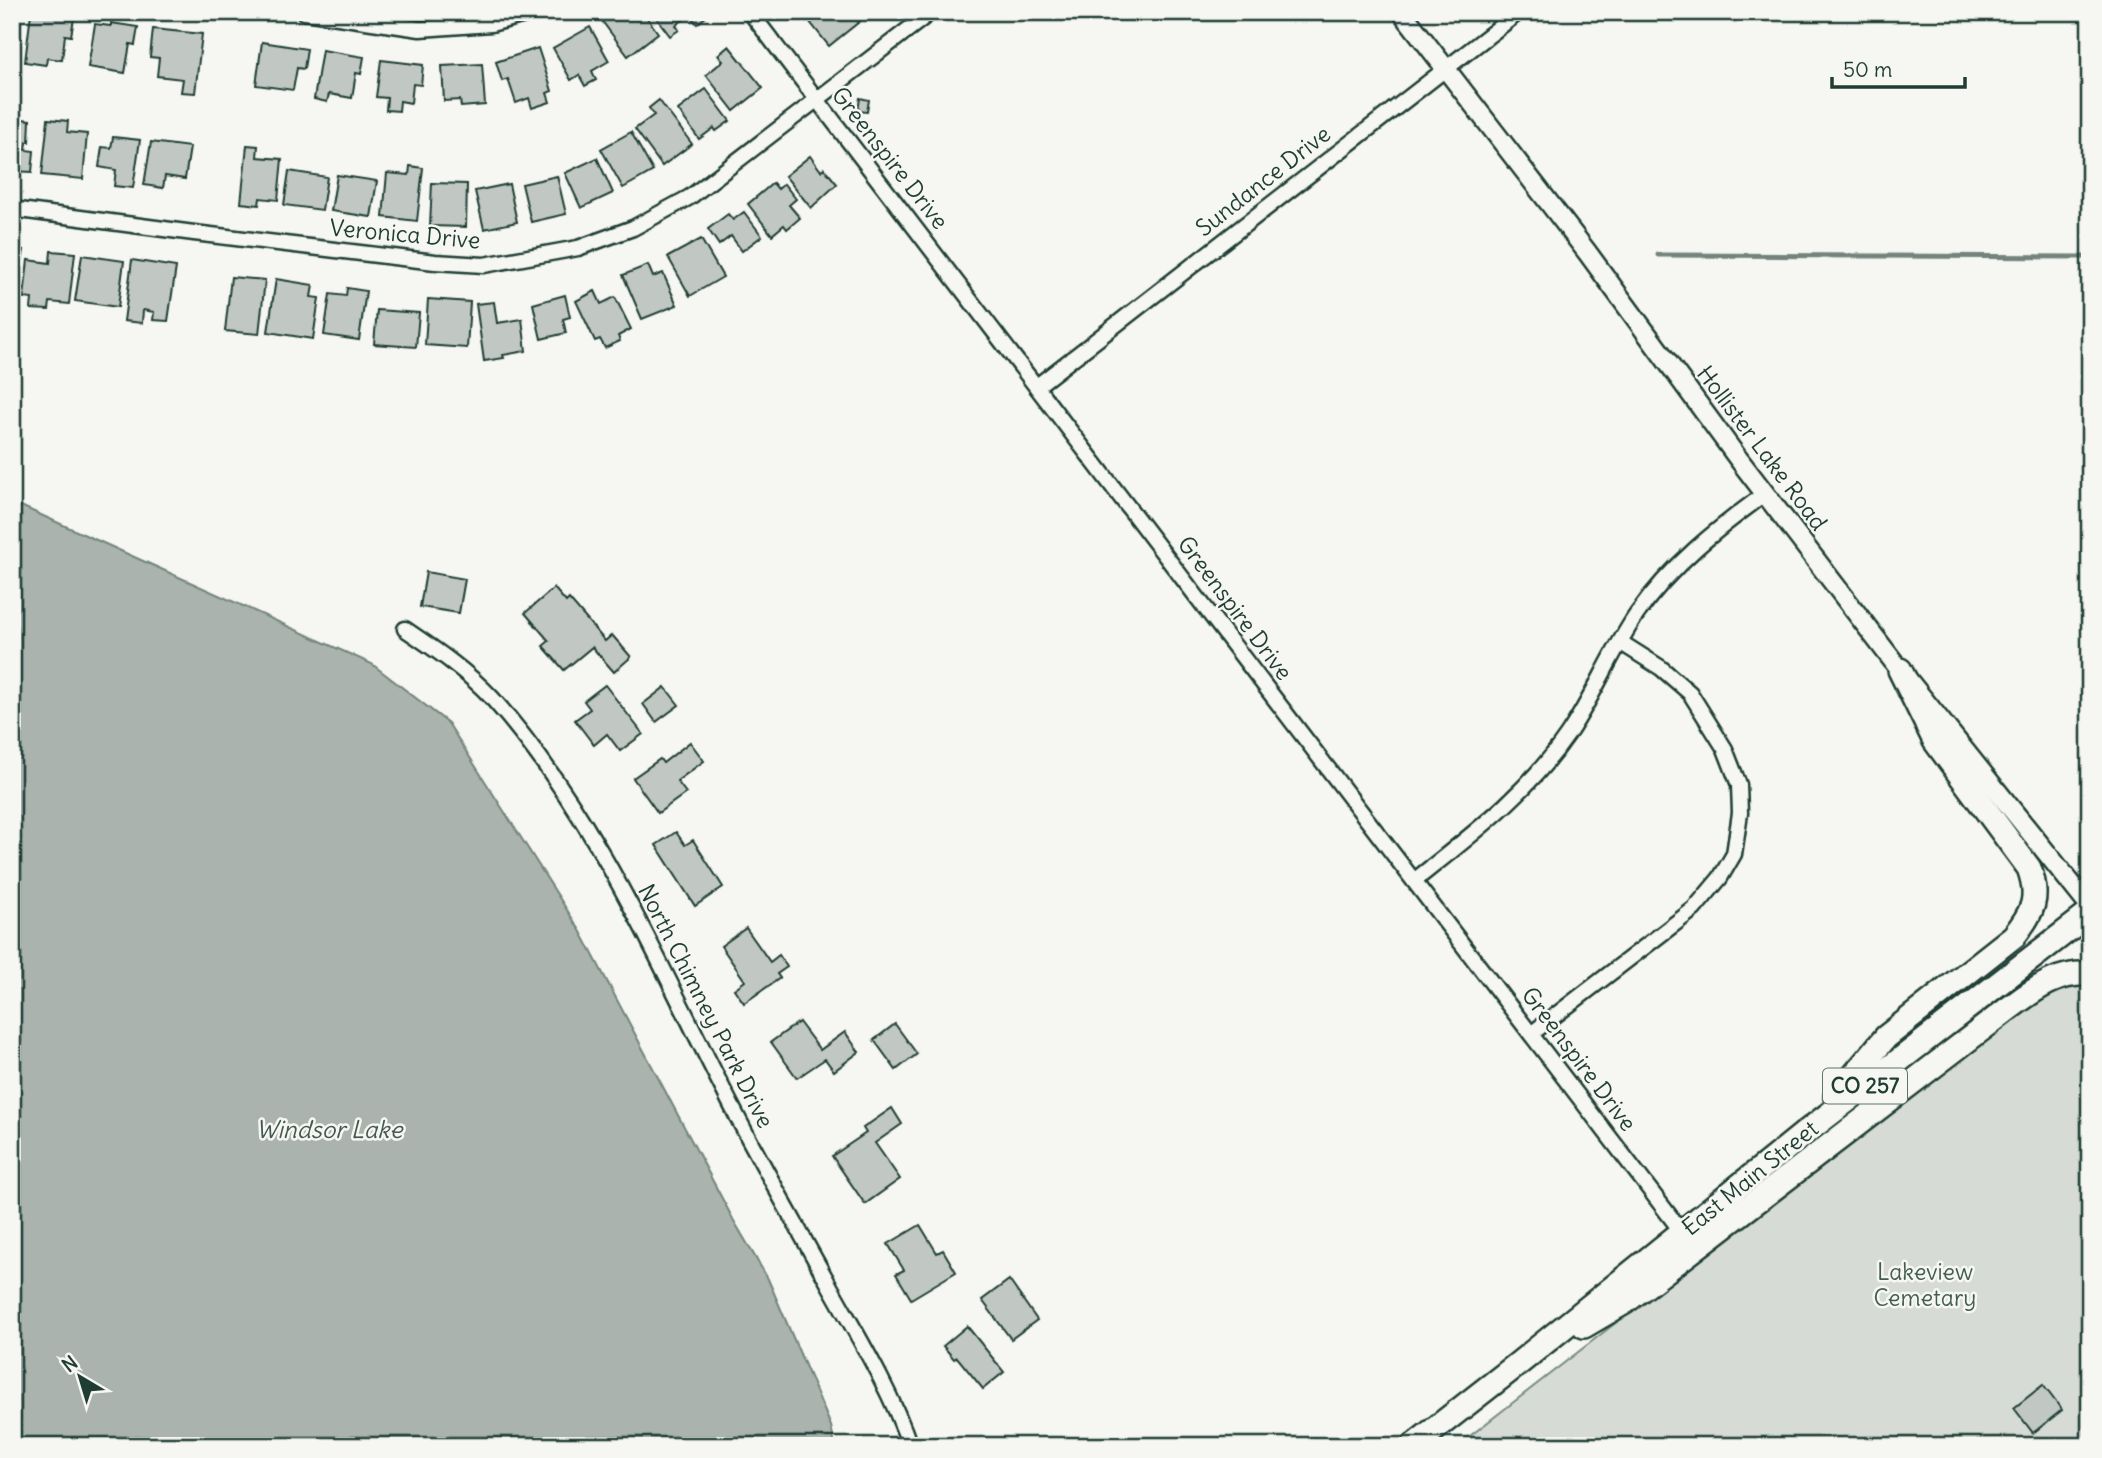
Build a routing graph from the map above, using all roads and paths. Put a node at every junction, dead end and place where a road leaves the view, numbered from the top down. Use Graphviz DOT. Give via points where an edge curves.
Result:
graph roads {
  1 [pos="304,12"];
  2 [pos="536,12"];
  3 [pos="750,12"];
  4 [pos="932,12"];
  5 [pos="1402,12"];
  6 [pos="1519,12"];
  7 [pos="1446,69"];
  8 [pos="817,100"];
  9 [pos="12,209"];
  10 [pos="1037,386"];
  11 [pos="1765,494"];
  12 [pos="405,629"];
  13 [pos="1620,642"];
  14 [pos="1900,670"];
  15 [pos="1414,881"];
  16 [pos="2090,907"];
  17 [pos="2090,913"];
  18 [pos="2090,974"];
  19 [pos="1531,1034"];
  20 [pos="1805,1133"];
  21 [pos="1682,1232"];
  22 [pos="1518,1364"];
  23 [pos="910,1446"];
  24 [pos="1413,1446"];
  1 -- 2 [label="street" via="419,29 491,24"];
  3 -- 8 [label="street, Greenspire Drive"];
  4 -- 8 [label="street, Veronica Drive"];
  5 -- 7 [label="street, Hollister Lake Road"];
  6 -- 7 [label="street, Sundance Drive"];
  7 -- 10 [label="street, Sundance Drive"];
  7 -- 11 [label="street, Hollister Lake Road"];
  8 -- 9 [label="street, Veronica Drive" via="690,197 633,228 578,248 484,265"];
  8 -- 10 [label="street, Greenspire Drive"];
  10 -- 15 [label="street, Greenspire Drive"];
  11 -- 13 [label="street" via="1697,547 1638,612"];
  11 -- 14 [label="street, Hollister Lake Road"];
  12 -- 23 [label="street, North Chimney Park Drive" via="454,663 491,697 572,803 873,1363"];
  13 -- 15 [label="street" via="1567,735 1519,794"];
  13 -- 19 [label="street" via="1690,693 1725,748 1739,785 1734,854 1694,909"];
  14 -- 16 [label="street, Hollister Lake Road"];
  14 -- 20 [label="main road" via="1935,741 2029,867 2035,894 2027,920 2014,936 1886,1037"];
  15 -- 19 [label="street, Greenspire Drive"];
  17 -- 20 [label="main road, East Main Street / CO 257"];
  18 -- 22 [label="main road" via="2046,982 1625,1302"];
  19 -- 21 [label="street, Greenspire Drive"];
  20 -- 21 [label="main road, East Main Street / CO 257"];
  21 -- 22 [label="main road, East Main Street / CO 257"];
  22 -- 24 [label="main road, East Main Street / CO 257"];
}
